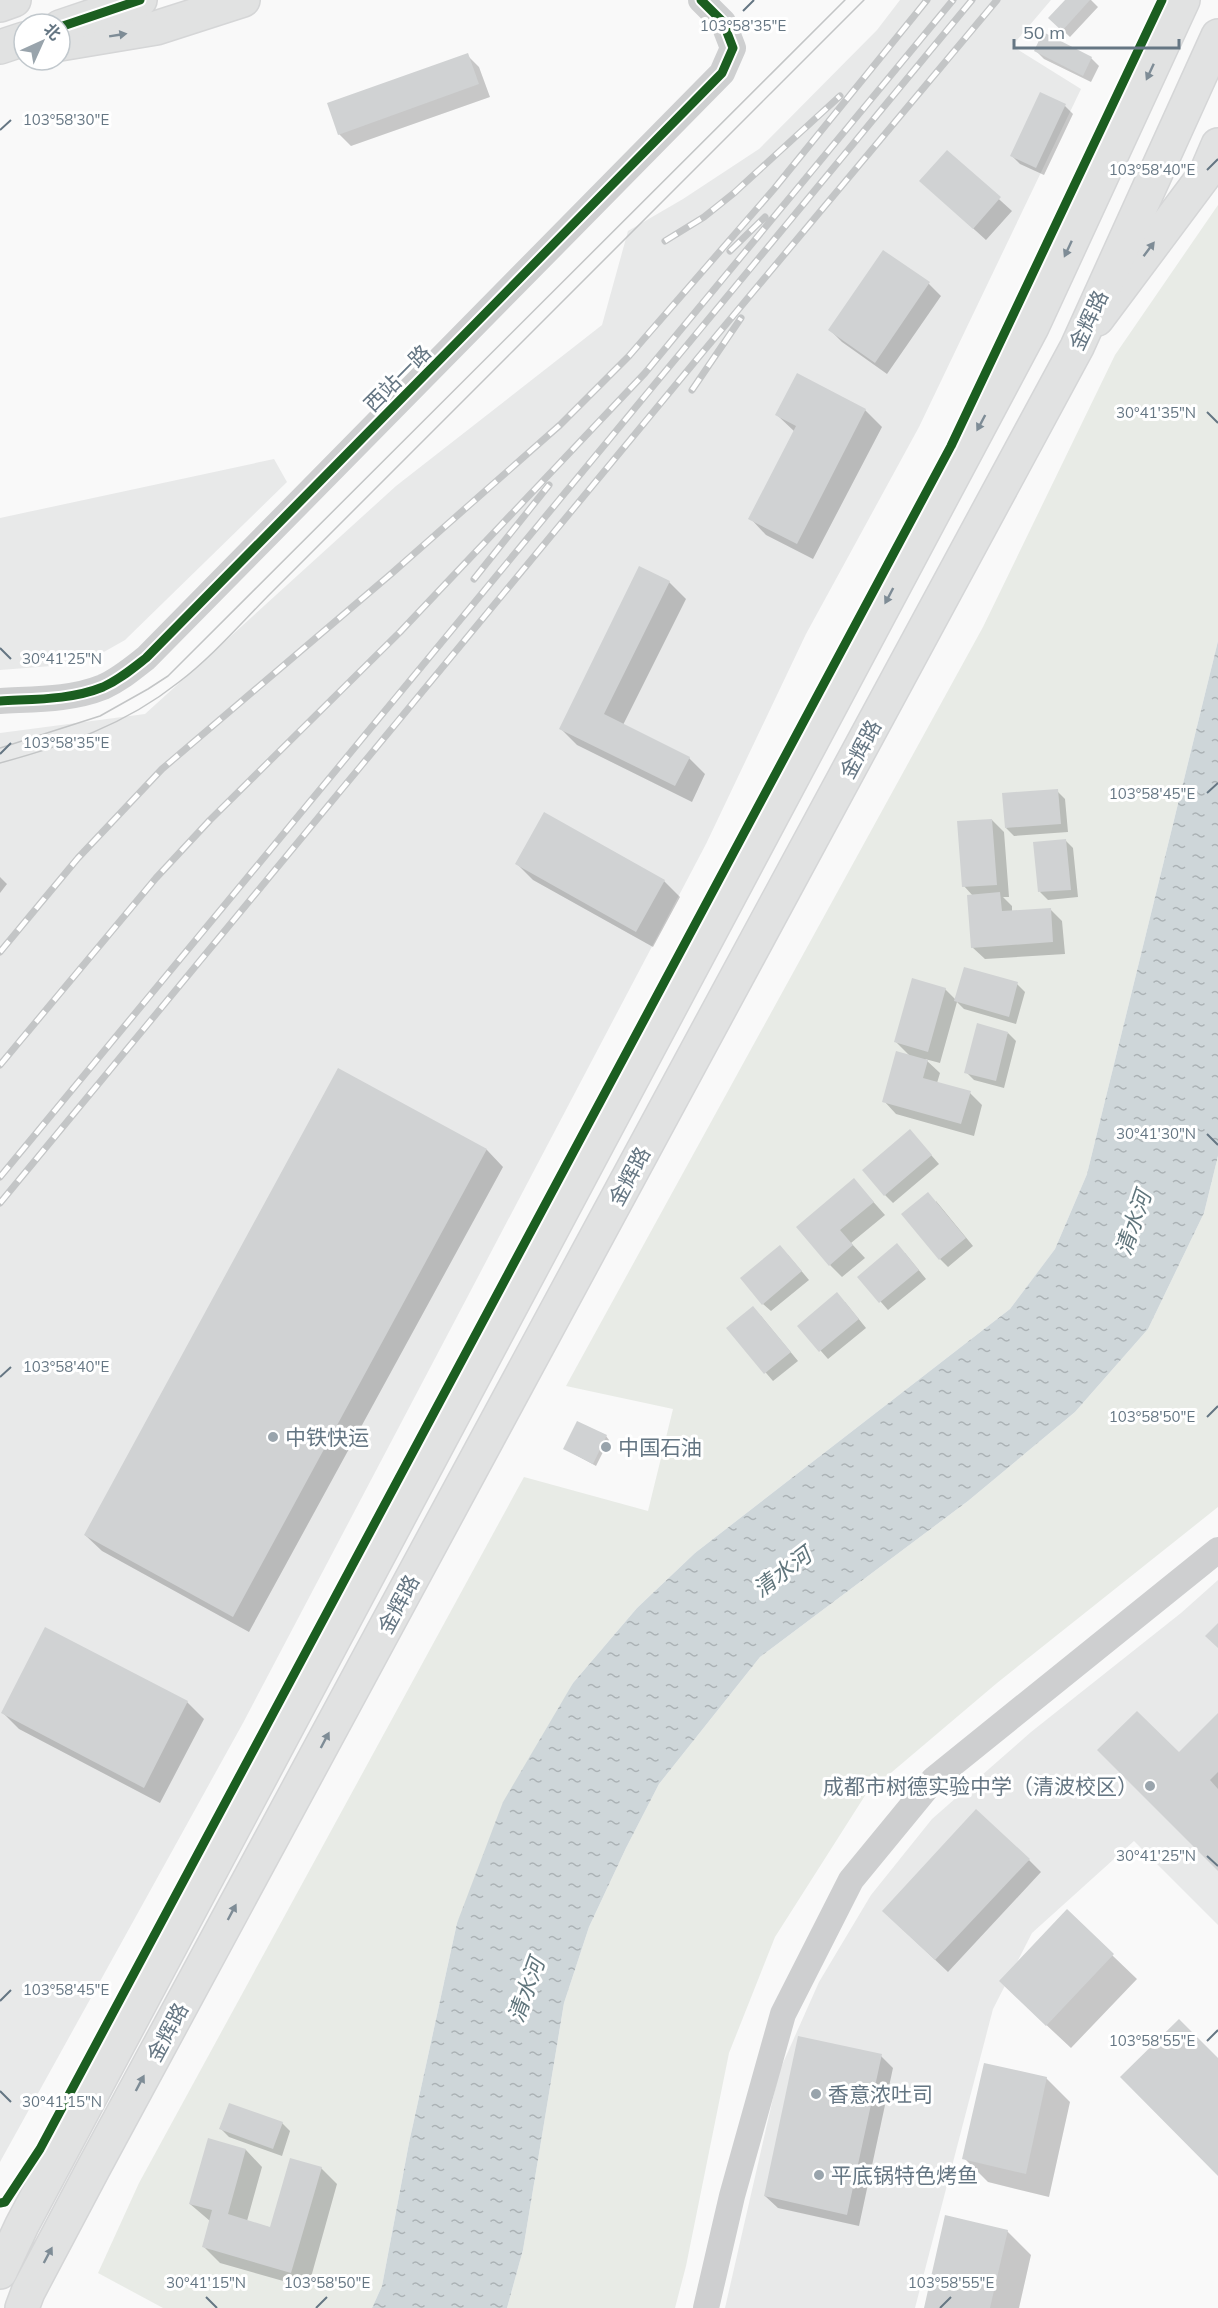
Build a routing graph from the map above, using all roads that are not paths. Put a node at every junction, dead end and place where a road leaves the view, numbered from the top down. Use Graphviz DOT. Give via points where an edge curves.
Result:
graph roads {
  1 [pos="14,0"];
  2 [pos="140,0"];
  3 [pos="243,0"];
  4 [pos="700,0"];
  5 [pos="1183,0"];
  6 [pos="0,5"];
  7 [pos="72,23"];
  8 [pos="1218,36"];
  9 [pos="72,42"];
  10 [pos="1218,146"];
  11 [pos="1077,347"];
  12 [pos="0,701"];
  13 [pos="1218,1550"];
  14 [pos="11,2226"];
  15 [pos="0,2272"];
  16 [pos="22,2308"];
  17 [pos="706,2308"];
  1 -- 6 [label="main road"];
  2 -- 7 [label="main road"];
  9 -- 3 [label="main road, one-way" via="156,28"];
  4 -- 12 [label="street, 西站一路" via="723,22 733,48 722,73 146,658 103,687 82,694"];
  5 -- 14 [label="main road, 金辉路, one-way" via="1032,327"];
  8 -- 11 [label="main road, 金辉路"];
  11 -- 10 [label="main road, one-way" via="1206,173"];
  16 -- 11 [label="main road, 金辉路, one-way" via="99,2158"];
  13 -- 17 [label="street" via="934,1779 851,1880 783,2013 732,2196"];
  14 -- 15 [label="main road, 金辉路"];
}
